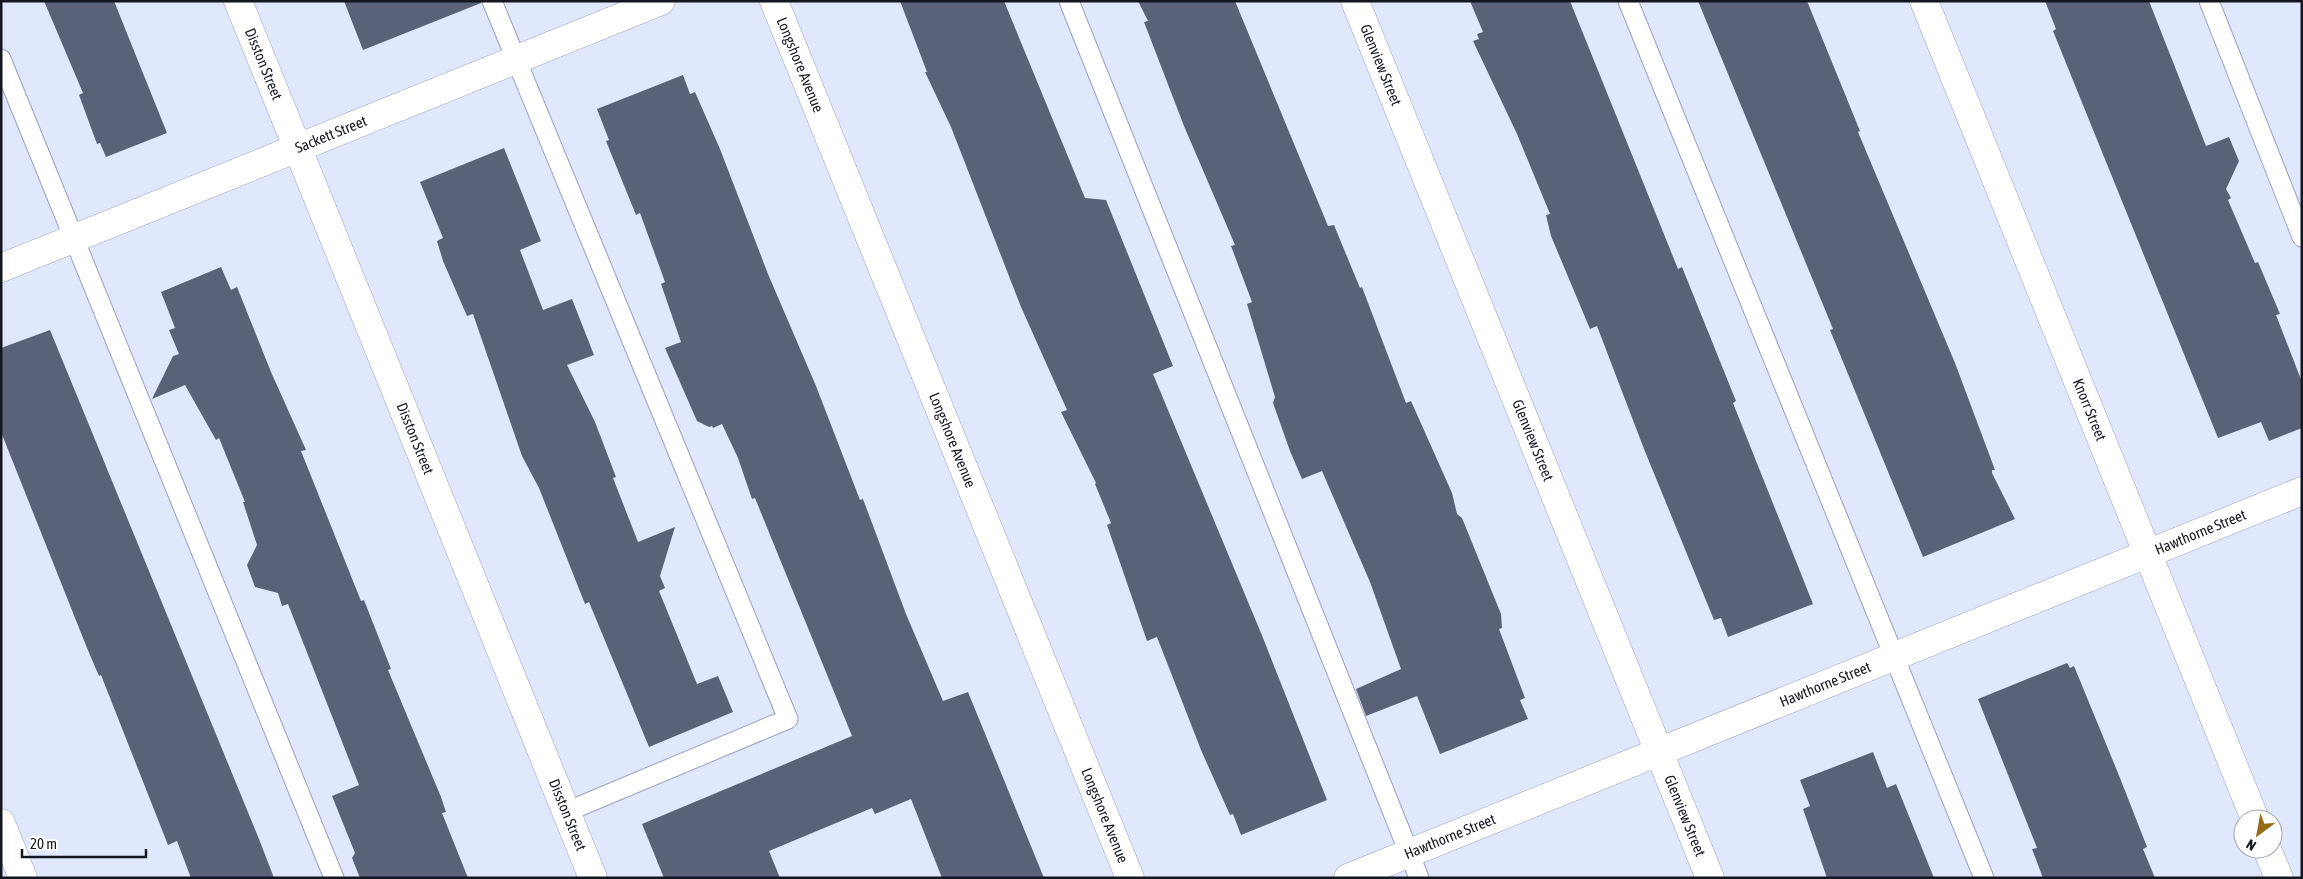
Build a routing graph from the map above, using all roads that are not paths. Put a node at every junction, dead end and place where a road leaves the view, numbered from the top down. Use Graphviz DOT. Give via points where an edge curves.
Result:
graph roads {
  1 [pos="238,1"];
  2 [pos="492,1"];
  3 [pos="662,1"];
  4 [pos="774,1"];
  5 [pos="1069,1"];
  6 [pos="1355,1"];
  7 [pos="1628,1"];
  8 [pos="1924,1"];
  9 [pos="2209,1"];
  10 [pos="1,59"];
  11 [pos="516,60"];
  12 [pos="298,148"];
  13 [pos="2302,237"];
  14 [pos="74,239"];
  15 [pos="1,268"];
  16 [pos="2302,491"];
  17 [pos="2148,553"];
  18 [pos="1893,657"];
  19 [pos="1659,751"];
  20 [pos="2251,809"];
  21 [pos="566,812"];
  22 [pos="1,823"];
  23 [pos="1409,853"];
  24 [pos="2271,859"];
  25 [pos="23,878"];
  26 [pos="334,878"];
  27 [pos="593,878"];
  28 [pos="1130,878"];
  29 [pos="1348,878"];
  30 [pos="1419,878"];
  31 [pos="1710,878"];
  32 [pos="1984,878"];
  33 [pos="2279,878"];
  1 -- 12 [label="street, Disston Street"];
  2 -- 11 [label="lane"];
  3 -- 11 [label="street, Sackett Street"];
  4 -- 28 [label="street, Longshore Avenue"];
  5 -- 23 [label="lane"];
  6 -- 19 [label="street, Glenview Street"];
  7 -- 18 [label="lane"];
  8 -- 17 [label="street, Knorr Street"];
  9 -- 13 [label="lane"];
  10 -- 14 [label="lane"];
  11 -- 12 [label="street, Sackett Street"];
  11 -- 21 [label="lane" via="788,719"];
  12 -- 14 [label="street, Sackett Street"];
  12 -- 21 [label="street, Disston Street"];
  14 -- 15 [label="street, Sackett Street"];
  14 -- 26 [label="lane"];
  16 -- 17 [label="street, Hawthorne Street"];
  17 -- 18 [label="street, Hawthorne Street"];
  17 -- 20 [label="street, Knorr Street"];
  18 -- 19 [label="street, Hawthorne Street"];
  18 -- 32 [label="lane"];
  19 -- 23 [label="street, Hawthorne Street"];
  19 -- 31 [label="street, Glenview Street"];
  21 -- 27 [label="street, Disston Street"];
  22 -- 25 [label="street"];
  23 -- 29 [label="street, Hawthorne Street"];
  23 -- 30 [label="lane"];
  24 -- 33 [label="street"];
}
